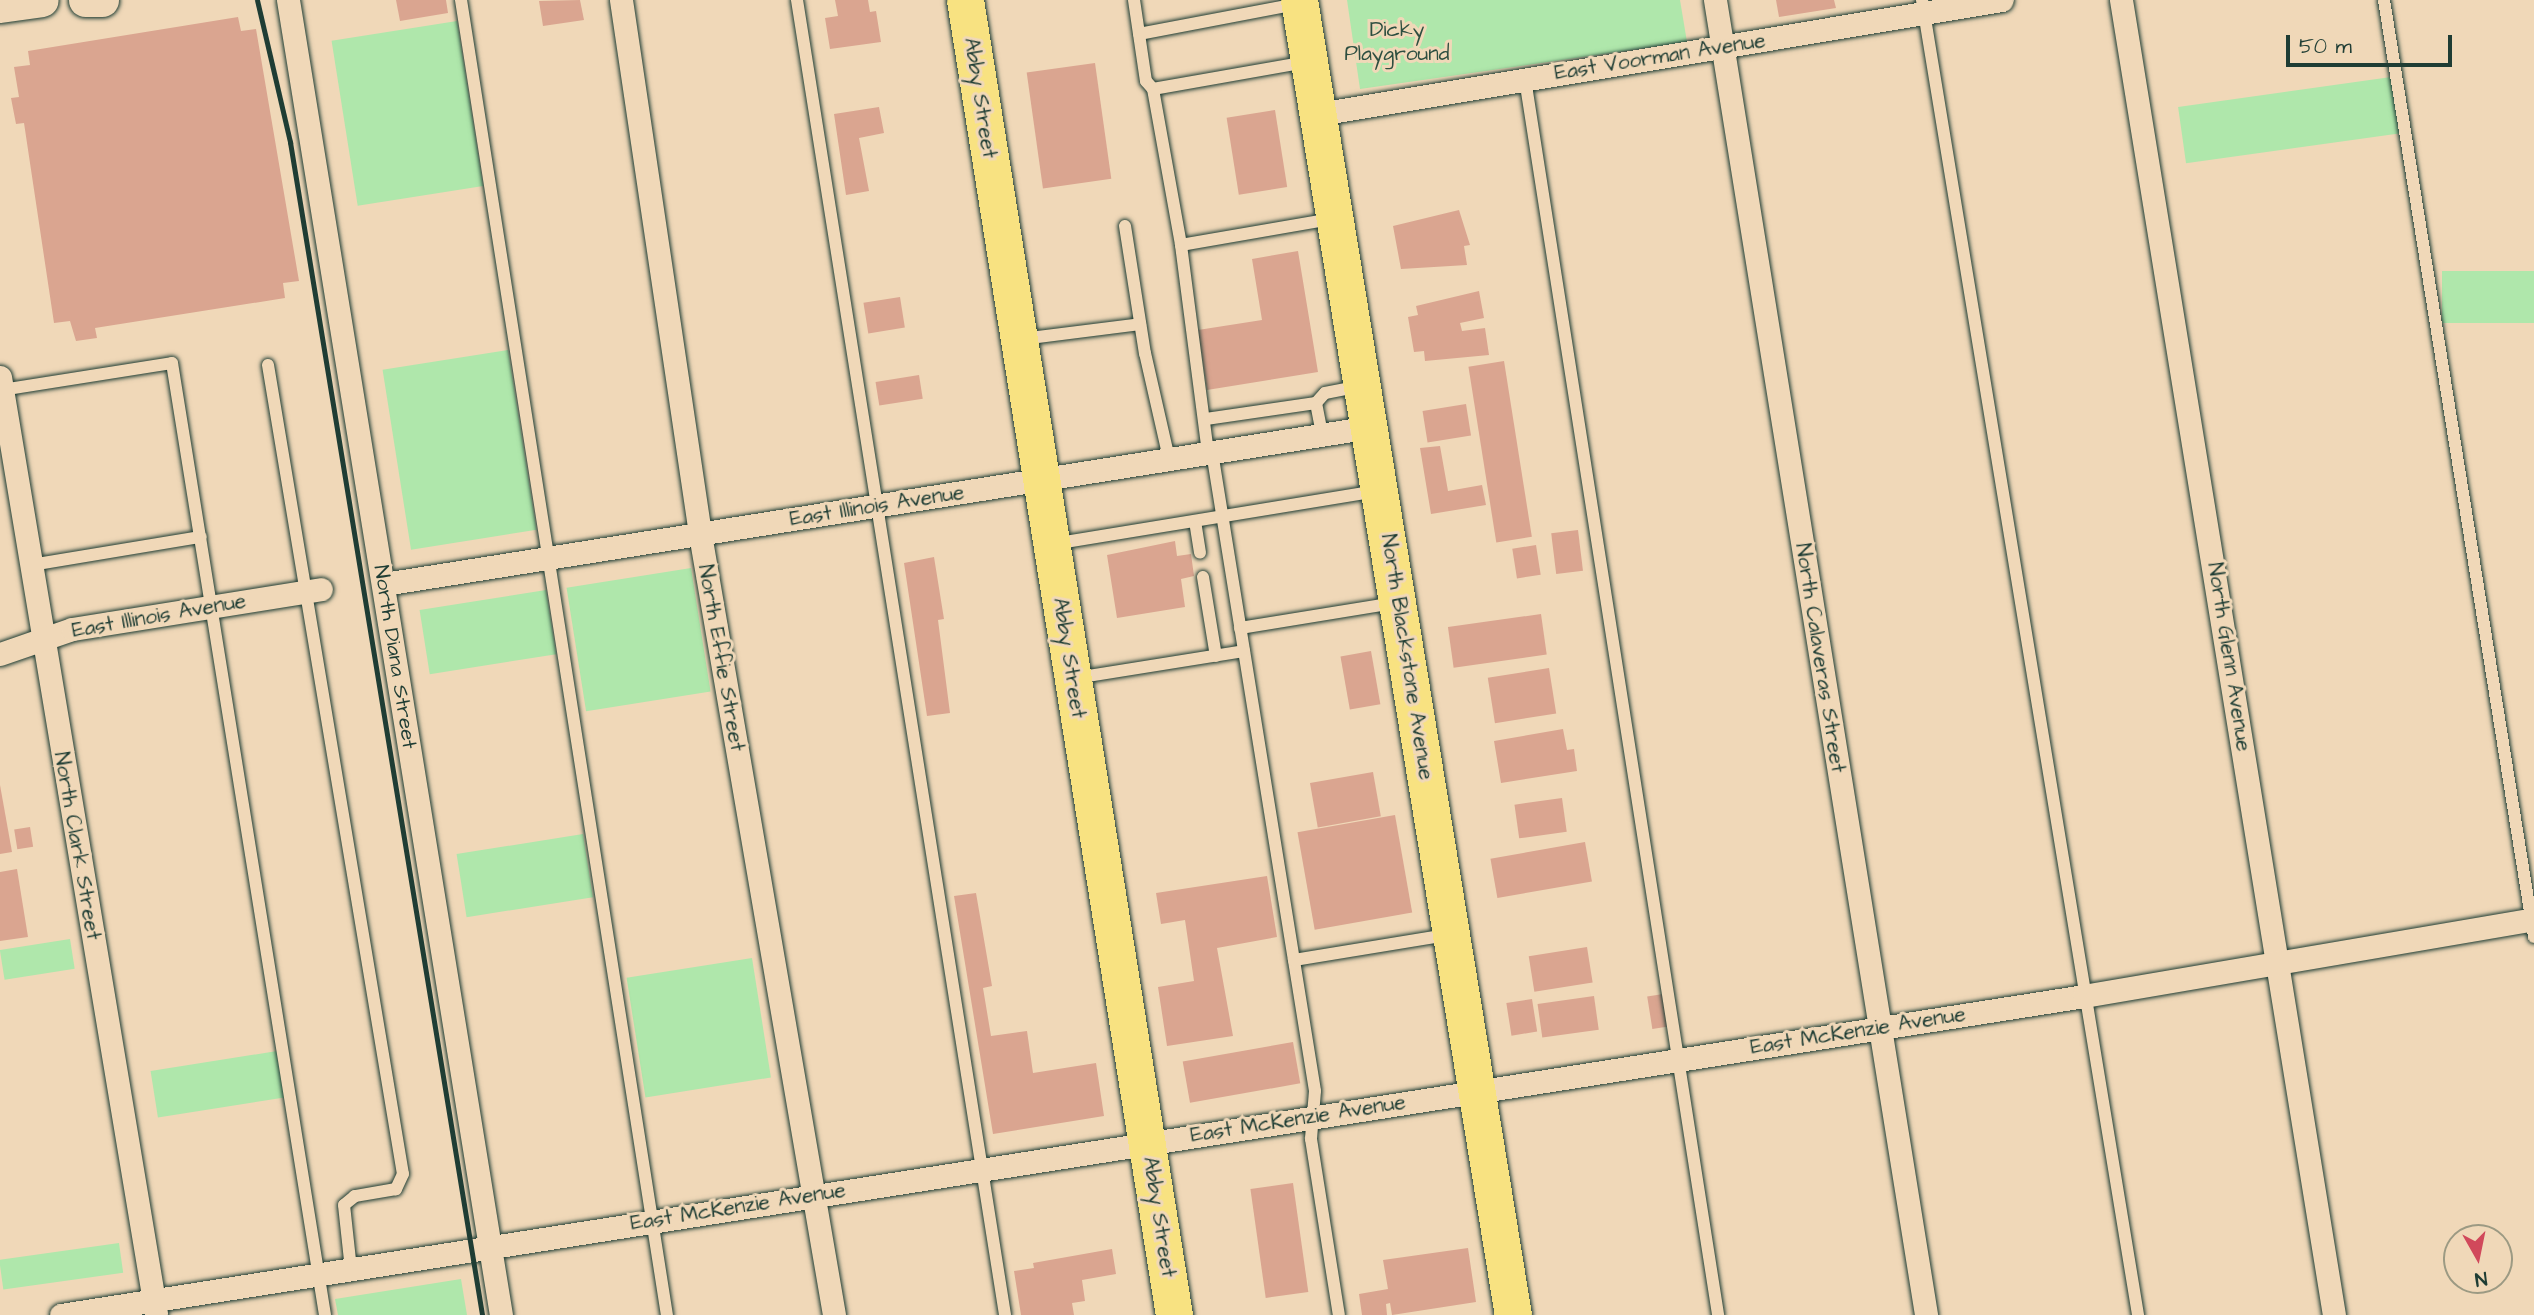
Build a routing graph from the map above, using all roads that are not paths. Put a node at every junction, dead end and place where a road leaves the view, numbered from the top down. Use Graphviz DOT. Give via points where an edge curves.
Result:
graph roads {
  1 [pos="42,0"];
  2 [pos="85,0"];
  3 [pos="102,0"];
  4 [pos="288,0"];
  5 [pos="461,0"];
  6 [pos="621,0"];
  7 [pos="797,0"];
  8 [pos="965,0"];
  9 [pos="1134,0"];
  10 [pos="1715,0"];
  11 [pos="2002,0"];
  12 [pos="2121,0"];
  13 [pos="2384,0"];
  14 [pos="1300,2"];
  15 [pos="0,6"];
  16 [pos="1923,7"];
  17 [pos="1139,34"];
  18 [pos="1722,47"];
  19 [pos="1310,61"];
  20 [pos="1525,79"];
  21 [pos="1153,89"];
  22 [pos="1319,114"];
  23 [pos="1336,219"];
  24 [pos="1125,226"];
  25 [pos="1181,244"];
  26 [pos="1140,324"];
  27 [pos="1018,340"];
  28 [pos="268,365"];
  29 [pos="1,383"];
  30 [pos="1364,386"];
  31 [pos="1315,403"];
  32 [pos="1206,419"];
  33 [pos="1371,427"];
  34 [pos="1322,435"];
  35 [pos="1210,453"];
  36 [pos="1169,459"];
  37 [pos="1040,480"];
  38 [pos="1381,491"];
  39 [pos="877,506"];
  40 [pos="1223,517"];
  41 [pos="1195,521"];
  42 [pos="700,534"];
  43 [pos="201,537"];
  44 [pos="1051,545"];
  45 [pos="1200,553"];
  46 [pos="549,558"];
  47 [pos="31,565"];
  48 [pos="1203,577"];
  49 [pos="384,584"];
  50 [pos="314,591"];
  51 [pos="1398,602"];
  52 [pos="214,606"];
  53 [pos="1240,628"];
  54 [pos="43,640"];
  55 [pos="1244,651"];
  56 [pos="0,654"];
  57 [pos="1216,656"];
  58 [pos="1072,679"];
  59 [pos="2533,925"];
  60 [pos="1451,934"];
  61 [pos="1294,960"];
  62 [pos="2278,962"];
  63 [pos="2084,996"];
  64 [pos="1879,1028"];
  65 [pos="1678,1059"];
  66 [pos="1476,1090"];
  67 [pos="1313,1116"];
  68 [pos="1146,1142"];
  69 [pos="982,1169"];
  70 [pos="814,1195"];
  71 [pos="653,1221"];
  72 [pos="490,1247"];
  73 [pos="351,1269"];
  74 [pos="318,1274"];
  75 [pos="156,1308"];
  76 [pos="61,1315"];
  77 [pos="325,1315"];
  78 [pos="501,1315"];
  79 [pos="667,1315"];
  80 [pos="834,1315"];
  81 [pos="1005,1315"];
  82 [pos="1174,1315"];
  83 [pos="1339,1315"];
  84 [pos="1513,1315"];
  85 [pos="1718,1315"];
  86 [pos="1926,1315"];
  87 [pos="2138,1315"];
  88 [pos="2334,1315"];
  1 -- 15 [label="street"];
  2 -- 3 [label="street"];
  4 -- 49 [label="street, North Diana Street"];
  5 -- 46 [label="lane"];
  6 -- 42 [label="street, North Effie Street"];
  7 -- 39 [label="lane"];
  8 -- 27 [label="main road, Abby Street"];
  9 -- 17 [label="lane"];
  10 -- 18 [label="street, North Calaveras Street"];
  11 -- 16 [label="street, East Voorman Avenue"];
  12 -- 62 [label="street, North Glenn Avenue"];
  13 -- 59 [label="lane"];
  14 -- 17 [label="lane"];
  14 -- 19 [label="main road, North Blackstone Avenue"];
  16 -- 18 [label="street, East Voorman Avenue"];
  16 -- 63 [label="lane"];
  17 -- 21 [label="lane" via="1146,80"];
  18 -- 20 [label="street, East Voorman Avenue"];
  18 -- 64 [label="street, North Calaveras Street"];
  19 -- 21 [label="lane"];
  19 -- 22 [label="main road, North Blackstone Avenue"];
  20 -- 22 [label="street, East Voorman Avenue"];
  20 -- 65 [label="lane"];
  21 -- 25 [label="lane"];
  22 -- 23 [label="main road, North Blackstone Avenue"];
  23 -- 25 [label="lane"];
  23 -- 30 [label="main road, North Blackstone Avenue"];
  24 -- 26 [label="lane"];
  25 -- 32 [label="lane"];
  26 -- 27 [label="lane"];
  26 -- 36 [label="lane"];
  27 -- 37 [label="main road, Abby Street"];
  28 -- 50 [label="lane"];
  29 -- 43 [label="lane" via="172,363"];
  29 -- 47 [label="street, North Clark Street"];
  30 -- 31 [label="lane" via="1325,393"];
  30 -- 33 [label="main road, North Blackstone Avenue"];
  31 -- 32 [label="lane"];
  31 -- 34 [label="lane"];
  32 -- 35 [label="lane"];
  33 -- 34 [label="street, East Illinois Avenue"];
  33 -- 38 [label="main road, North Blackstone Avenue"];
  34 -- 35 [label="street, East Illinois Avenue"];
  35 -- 36 [label="street, East Illinois Avenue"];
  35 -- 40 [label="lane"];
  36 -- 37 [label="street, East Illinois Avenue"];
  37 -- 39 [label="street, East Illinois Avenue"];
  37 -- 44 [label="main road, Abby Street"];
  38 -- 40 [label="lane"];
  38 -- 51 [label="main road, North Blackstone Avenue"];
  39 -- 42 [label="street, East Illinois Avenue"];
  39 -- 69 [label="lane"];
  40 -- 41 [label="lane"];
  40 -- 53 [label="lane"];
  41 -- 44 [label="lane"];
  41 -- 45 [label="lane"];
  42 -- 46 [label="street, East Illinois Avenue"];
  42 -- 70 [label="street, North Effie Street"];
  43 -- 47 [label="lane"];
  43 -- 52 [label="lane"];
  44 -- 58 [label="main road, Abby Street"];
  46 -- 49 [label="street, East Illinois Avenue"];
  46 -- 71 [label="lane"];
  47 -- 54 [label="street, North Clark Street"];
  48 -- 57 [label="lane"];
  49 -- 72 [label="street, North Diana Street"];
  50 -- 52 [label="street, East Illinois Avenue"];
  50 -- 73 [label="lane" via="403,1174 396,1189 355,1196 344,1205"];
  51 -- 53 [label="lane"];
  51 -- 60 [label="main road, North Blackstone Avenue"];
  52 -- 54 [label="street, East Illinois Avenue" via="72,629"];
  52 -- 74 [label="lane"];
  53 -- 55 [label="lane"];
  54 -- 56 [label="street, East Illinois Avenue"];
  54 -- 75 [label="street, North Clark Street"];
  55 -- 57 [label="lane"];
  55 -- 61 [label="lane"];
  57 -- 58 [label="lane"];
  58 -- 68 [label="main road, Abby Street"];
  59 -- 62 [label="street, East McKenzie Avenue"];
  60 -- 61 [label="lane"];
  60 -- 66 [label="main road, North Blackstone Avenue"];
  61 -- 67 [label="lane" via="1315,1091"];
  62 -- 63 [label="street, East McKenzie Avenue"];
  62 -- 88 [label="street, North Glenn Avenue"];
  63 -- 64 [label="street, East McKenzie Avenue"];
  63 -- 87 [label="lane"];
  64 -- 65 [label="street, East McKenzie Avenue"];
  64 -- 86 [label="street, North Calaveras Street"];
  65 -- 66 [label="street, East McKenzie Avenue"];
  65 -- 85 [label="lane"];
  66 -- 67 [label="street, East McKenzie Avenue"];
  66 -- 84 [label="main road, North Blackstone Avenue"];
  67 -- 68 [label="street, East McKenzie Avenue"];
  67 -- 83 [label="lane" via="1311,1139"];
  68 -- 69 [label="street, East McKenzie Avenue"];
  68 -- 82 [label="main road, Abby Street"];
  69 -- 70 [label="street, East McKenzie Avenue"];
  69 -- 81 [label="lane"];
  70 -- 71 [label="street, East McKenzie Avenue"];
  70 -- 80 [label="street, North Effie Street"];
  71 -- 72 [label="street, East McKenzie Avenue"];
  71 -- 79 [label="lane"];
  72 -- 73 [label="street, East McKenzie Avenue"];
  72 -- 78 [label="street, North Diana Street"];
  73 -- 74 [label="street, East McKenzie Avenue"];
  74 -- 75 [label="street, East McKenzie Avenue"];
  74 -- 77 [label="lane"];
  75 -- 76 [label="street, East McKenzie Avenue"];
}
